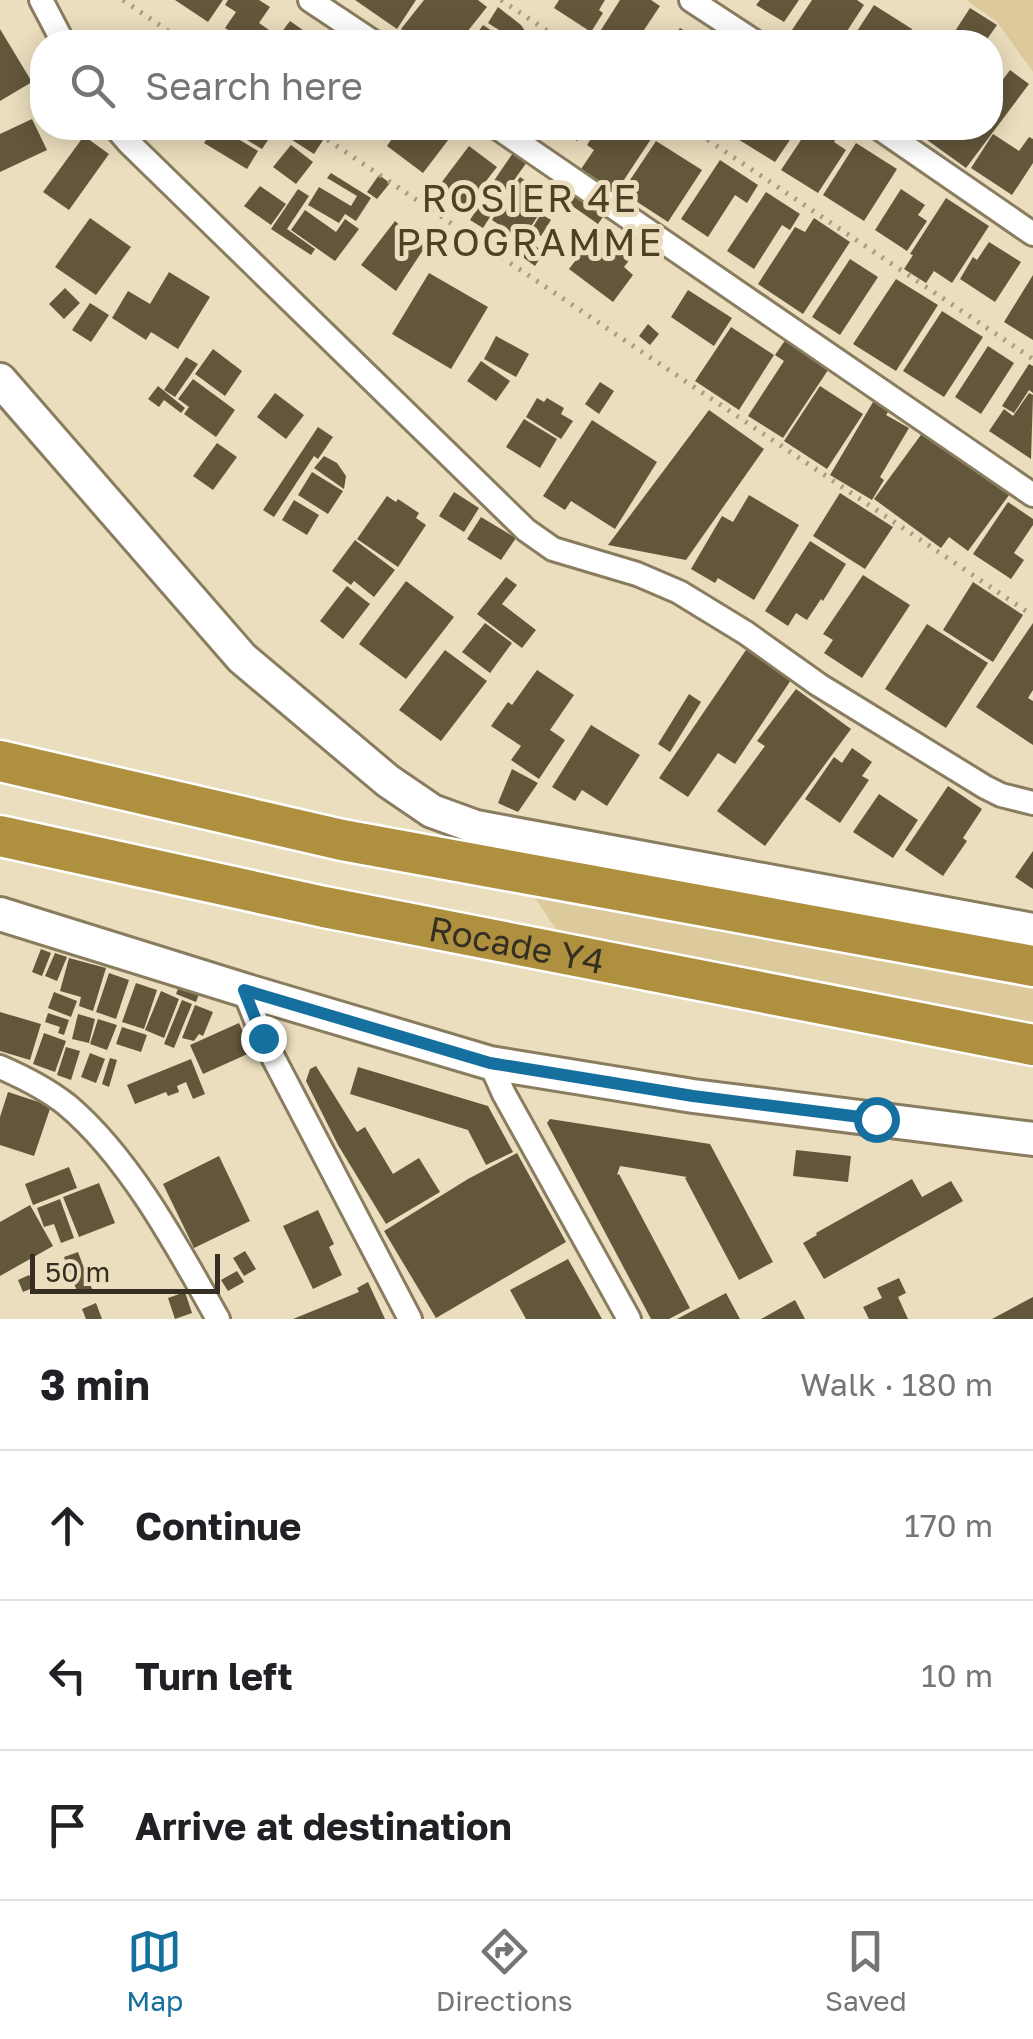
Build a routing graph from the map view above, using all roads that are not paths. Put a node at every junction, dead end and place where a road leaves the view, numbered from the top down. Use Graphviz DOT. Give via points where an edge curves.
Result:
graph roads {
  1 [pos="41,0"];
  2 [pos="310,0"];
  3 [pos="691,0"];
  4 [pos="57,30"];
  5 [pos="355,30"];
  6 [pos="737,30"];
  7 [pos="126,140"];
  8 [pos="515,140"];
  9 [pos="897,140"];
  10 [pos="1033,234"];
  11 [pos="0,380"];
  12 [pos="1033,495"];
  13 [pos="0,761"];
  14 [pos="1033,803"];
  15 [pos="0,836"];
  16 [pos="0,914"];
  17 [pos="1033,930"];
  18 [pos="1033,966"];
  19 [pos="244,990"];
  20 [pos="1033,1045"];
  21 [pos="490,1063"];
  22 [pos="0,1067"];
  23 [pos="1033,1139"];
  24 [pos="210,1316"];
  25 [pos="410,1319"];
  26 [pos="629,1319"];
  1 -- 4 [label="street"];
  2 -- 5 [label="street"];
  3 -- 6 [label="street"];
  7 -- 14 [label="street" via="526,530 554,549 680,592 985,787"];
  8 -- 12 [label="street"];
  9 -- 10 [label="street"];
  11 -- 17 [label="street" via="242,658 432,811 476,827"];
  13 -- 18 [label="highway, Rocade Y4" via="342,840"];
  15 -- 20 [label="highway, Rocade Y4" via="324,907"];
  16 -- 19 [label="street"];
  19 -- 21 [label="street"];
  19 -- 25 [label="street"];
  21 -- 23 [label="street"];
  21 -- 26 [label="street"];
  22 -- 24 [label="street" via="65,1103 97,1134 152,1206"];
}
